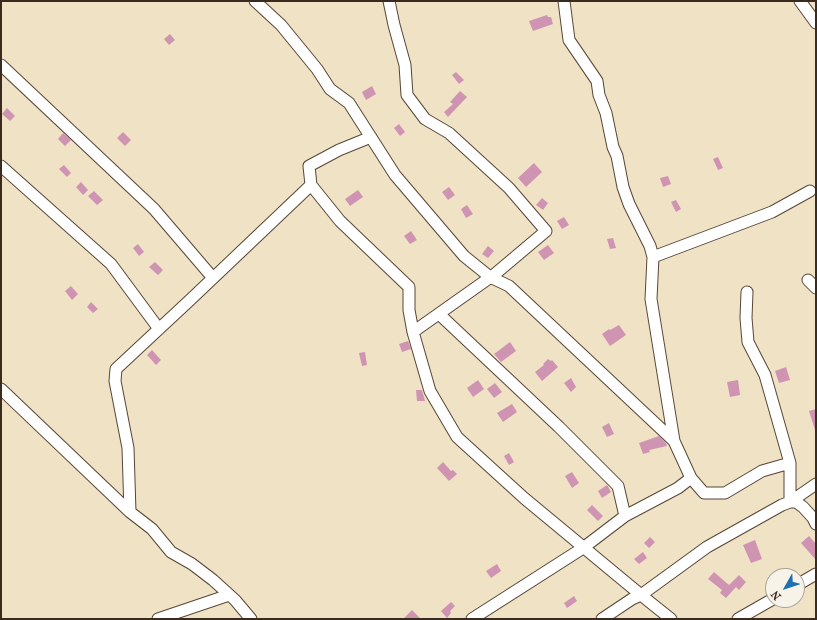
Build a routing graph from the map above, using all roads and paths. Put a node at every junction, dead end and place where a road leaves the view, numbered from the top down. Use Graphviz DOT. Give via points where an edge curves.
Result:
graph roads {
  1 [pos="255,1"];
  2 [pos="389,1"];
  3 [pos="564,1"];
  4 [pos="800,1"];
  5 [pos="816,22"];
  6 [pos="1,65"];
  7 [pos="371,137"];
  8 [pos="1,166"];
  9 [pos="311,184"];
  10 [pos="810,191"];
  11 [pos="652,257"];
  12 [pos="490,277"];
  13 [pos="213,278"];
  14 [pos="747,292"];
  15 [pos="439,314"];
  16 [pos="159,328"];
  17 [pos="413,332"];
  18 [pos="1,389"];
  19 [pos="674,441"];
  20 [pos="790,463"];
  21 [pos="691,478"];
  22 [pos="816,484"];
  23 [pos="790,502"];
  24 [pos="130,512"];
  25 [pos="625,516"];
  26 [pos="816,524"];
  27 [pos="582,548"];
  28 [pos="816,574"];
  29 [pos="805,580"];
  30 [pos="229,595"];
  31 [pos="641,595"];
  32 [pos="765,604"];
  33 [pos="158,619"];
  34 [pos="251,619"];
  35 [pos="472,619"];
  36 [pos="602,619"];
  37 [pos="671,619"];
  38 [pos="738,619"];
  1 -- 7 [label="street" via="281,25 330,89 349,103"];
  2 -- 12 [label="street" via="405,64 407,95 425,119 449,134 509,188 546,230"];
  3 -- 11 [label="street" via="569,40 597,81 613,148 618,156 623,187 650,246"];
  4 -- 5 [label="street"];
  6 -- 13 [label="street" via="154,209"];
  7 -- 9 [label="street" via="309,166"];
  7 -- 12 [label="street" via="395,175 464,256"];
  8 -- 16 [label="street" via="111,264"];
  9 -- 13 [label="street"];
  9 -- 17 [label="street" via="340,220 409,287 409,310"];
  10 -- 11 [label="street" via="772,212"];
  11 -- 19 [label="street" via="652,299"];
  12 -- 15 [label="street"];
  12 -- 19 [label="street" via="509,286"];
  13 -- 16 [label="street"];
  14 -- 20 [label="street" via="748,342 765,374"];
  15 -- 17 [label="street"];
  15 -- 25 [label="street" via="560,427 618,486"];
  16 -- 24 [label="street" via="116,369 115,381 128,448"];
  17 -- 27 [label="street" via="430,391 458,437"];
  18 -- 24 [label="street"];
  19 -- 21 [label="street"];
  20 -- 21 [label="street" via="762,471 724,492 704,493"];
  20 -- 23 [label="street"];
  21 -- 25 [label="street" via="678,488"];
  22 -- 23 [label="street"];
  23 -- 26 [label="street" via="796,502 803,507"];
  23 -- 31 [label="street" via="708,547"];
  24 -- 30 [label="street" via="152,529 171,552 192,564"];
  25 -- 27 [label="street"];
  27 -- 31 [label="street"];
  27 -- 35 [label="street"];
  28 -- 29 [label="street"];
  30 -- 33 [label="street"];
  30 -- 34 [label="street"];
  31 -- 36 [label="street"];
  31 -- 37 [label="street"];
  32 -- 38 [label="street"];
}
